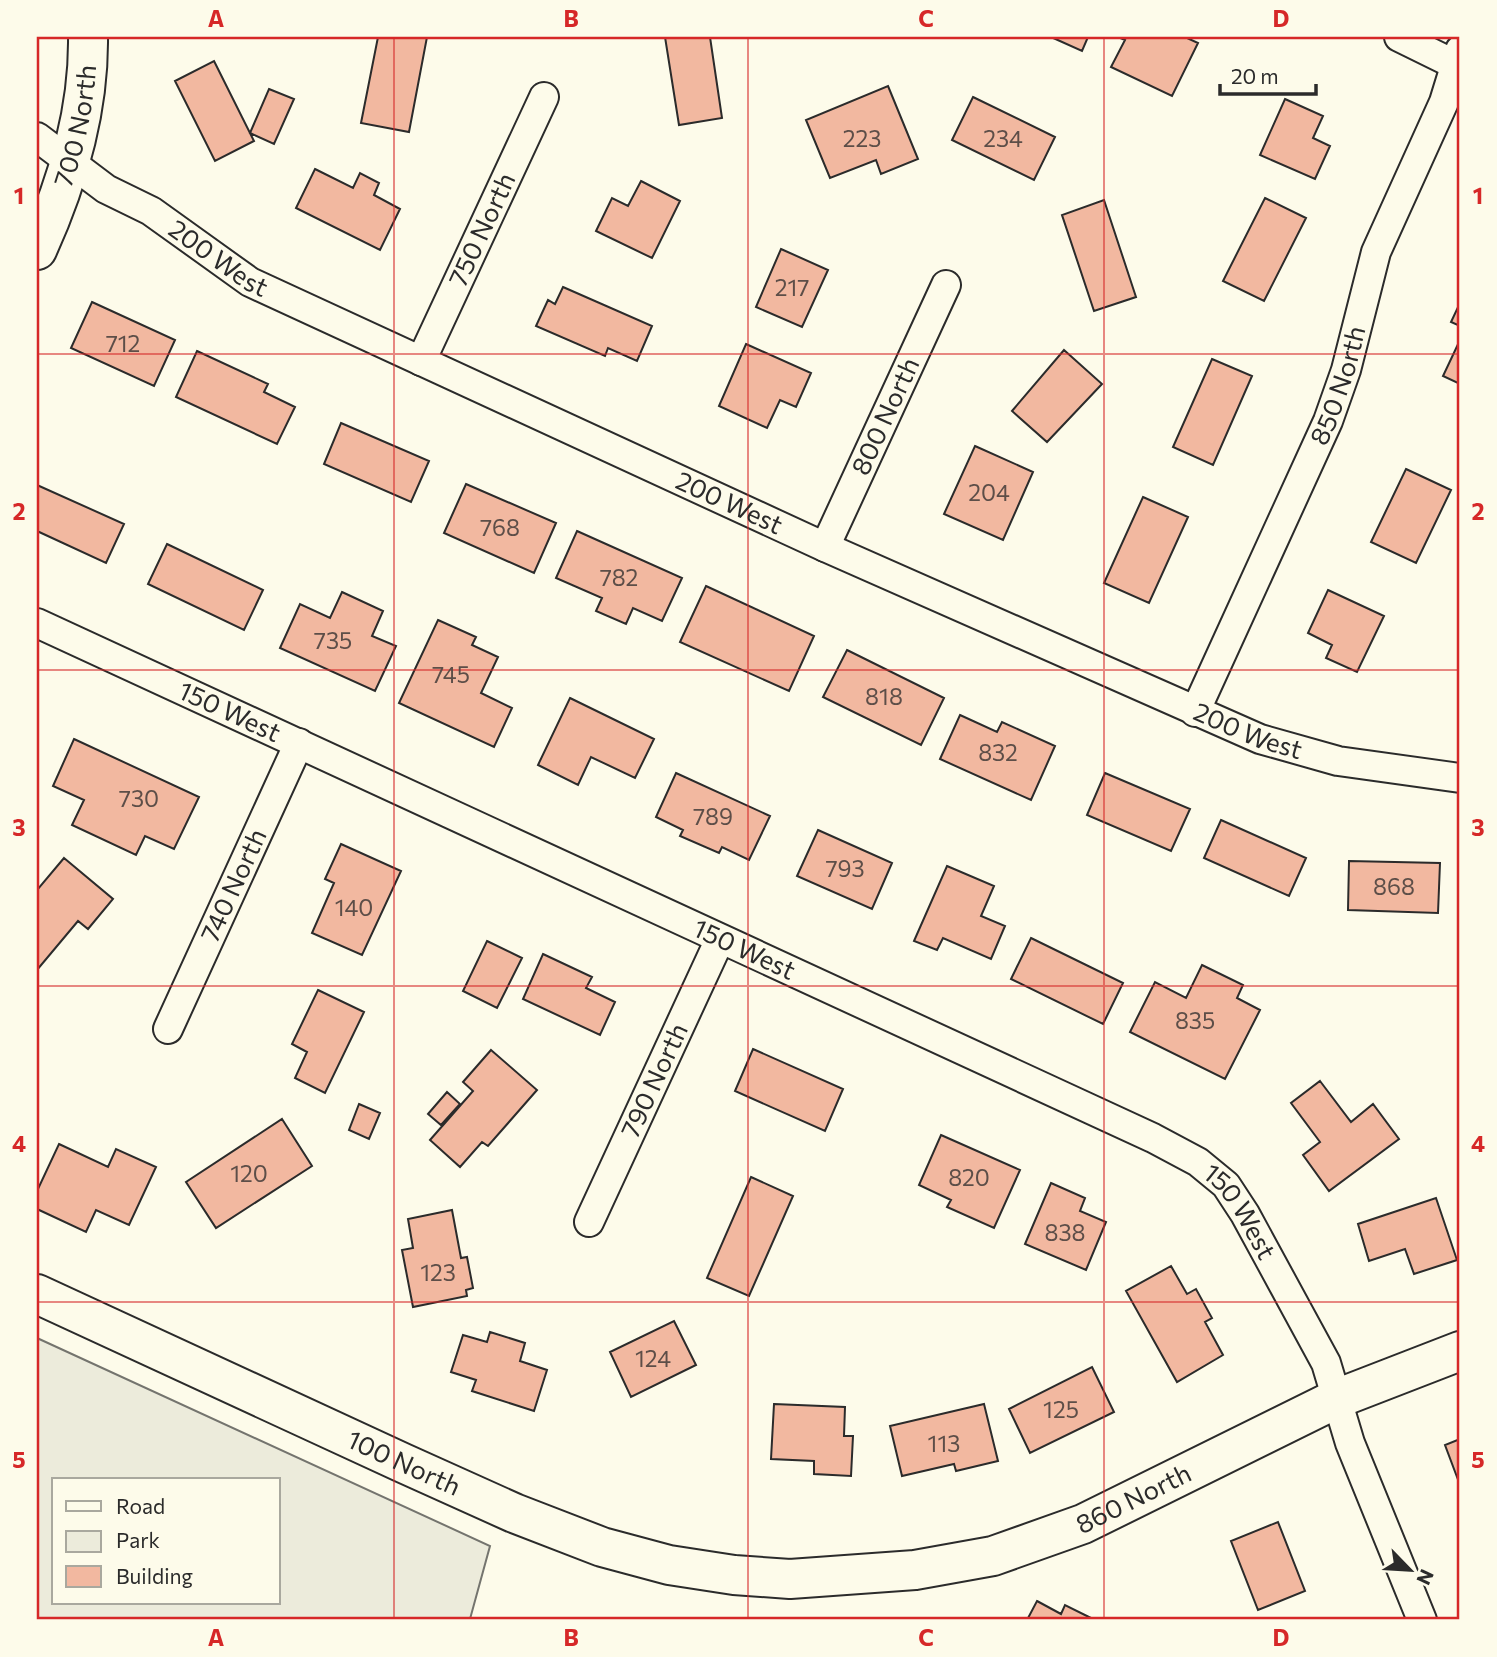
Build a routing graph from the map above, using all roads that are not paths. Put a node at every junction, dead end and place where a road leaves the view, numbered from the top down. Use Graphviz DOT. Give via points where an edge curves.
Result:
graph roads {
  1 [pos="88,37"];
  2 [pos="1399,37"];
  3 [pos="1459,60"];
  4 [pos="544,97"];
  5 [pos="37,137"];
  6 [pos="70,162"];
  7 [pos="37,250"];
  8 [pos="946,285"];
  9 [pos="421,361"];
  10 [pos="825,547"];
  11 [pos="37,623"];
  12 [pos="1195,712"];
  13 [pos="299,743"];
  14 [pos="1460,778"];
  15 [pos="720,939"];
  16 [pos="168,1028"];
  17 [pos="589,1222"];
  18 [pos="37,1294"];
  19 [pos="1460,1352"];
  20 [pos="1336,1399"];
  21 [pos="790,1579"];
  22 [pos="1422,1620"];
  1 -- 6 [label="street, 700 North" via="87,80"];
  2 -- 3 [label="street"];
  3 -- 12 [label="street, 850 North" via="1376,252 1328,421"];
  4 -- 9 [label="street, 750 North"];
  5 -- 6 [label="street, 200 West"];
  6 -- 7 [label="street, 700 North"];
  6 -- 9 [label="street, 200 West" via="106,189 151,211 250,282"];
  8 -- 10 [label="street, 800 North"];
  9 -- 10 [label="street, 200 West"];
  10 -- 12 [label="street, 200 West"];
  11 -- 13 [label="street, 150 West"];
  12 -- 14 [label="street, 200 West" via="1300,752"];
  13 -- 15 [label="street, 150 West"];
  13 -- 16 [label="street, 740 North"];
  15 -- 17 [label="street, 790 North"];
  15 -- 20 [label="street, 150 West" via="1153,1138 1198,1163 1226,1185 1245,1214 1326,1363"];
  18 -- 21 [label="street, 100 North" via="416,1469 602,1547 669,1565"];
  19 -- 20 [label="street, 860 North"];
  20 -- 21 [label="street, 860 North" via="1083,1524 993,1556 915,1570"];
  20 -- 22 [label="street, 150 West"];
}
